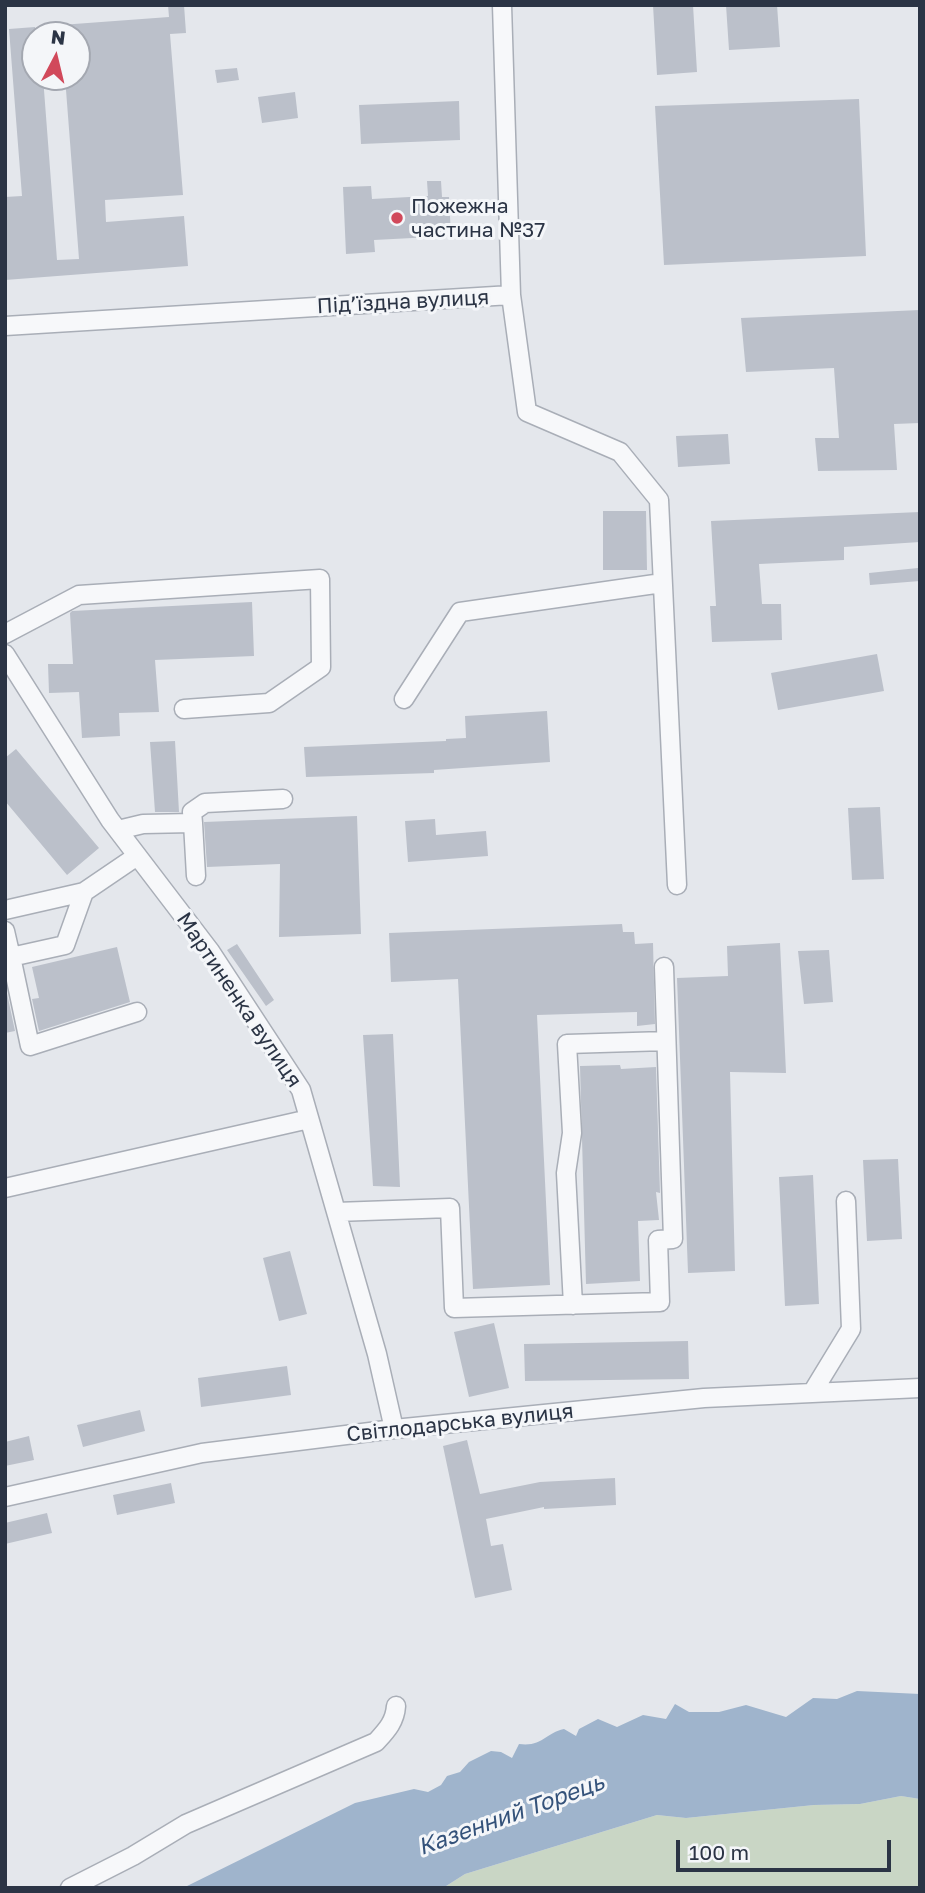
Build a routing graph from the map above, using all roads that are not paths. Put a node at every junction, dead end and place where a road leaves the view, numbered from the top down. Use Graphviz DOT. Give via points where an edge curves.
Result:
graph roads {
  1 [pos="502,5"];
  2 [pos="511,295"];
  3 [pos="5,326"];
  4 [pos="662,583"];
  5 [pos="5,634"];
  6 [pos="5,654"];
  7 [pos="404,699"];
  8 [pos="184,709"];
  9 [pos="283,799"];
  10 [pos="192,823"];
  11 [pos="118,830"];
  12 [pos="137,856"];
  13 [pos="195,876"];
  14 [pos="677,885"];
  15 [pos="84,892"];
  16 [pos="5,910"];
  17 [pos="5,931"];
  18 [pos="9,963"];
  19 [pos="664,967"];
  20 [pos="137,1012"];
  21 [pos="667,1041"];
  22 [pos="309,1119"];
  23 [pos="5,1188"];
  24 [pos="846,1201"];
  25 [pos="336,1212"];
  26 [pos="573,1305"];
  27 [pos="920,1388"];
  28 [pos="812,1393"];
  29 [pos="394,1429"];
  30 [pos="5,1497"];
  31 [pos="396,1706"];
  32 [pos="70,1888"];
  1 -- 2 [label="street, Під’їздна вулиця"];
  2 -- 3 [label="street, Під’їздна вулиця"];
  2 -- 4 [label="street" via="527,412 620,452 659,500"];
  4 -- 7 [label="street" via="460,612"];
  4 -- 14 [label="street"];
  5 -- 8 [label="street" via="79,595 320,579 321,667 269,703"];
  6 -- 11 [label="street, Мартиненка вулиця"];
  9 -- 10 [label="street" via="205,803 192,812"];
  10 -- 11 [label="street" via="143,824"];
  10 -- 13 [label="street"];
  11 -- 12 [label="street, Мартиненка вулиця"];
  12 -- 15 [label="street"];
  12 -- 22 [label="street, Мартиненка вулиця" via="210,951 301,1090"];
  15 -- 16 [label="street"];
  15 -- 18 [label="street" via="65,945"];
  17 -- 18 [label="street"];
  18 -- 20 [label="street" via="30,1046"];
  19 -- 21 [label="street"];
  21 -- 26 [label="street" via="567,1044 572,1133 566,1173"];
  21 -- 26 [label="street" via="673,1239 658,1240 660,1302"];
  22 -- 23 [label="street"];
  22 -- 25 [label="street, Мартиненка вулиця"];
  24 -- 28 [label="street" via="852,1329"];
  25 -- 26 [label="street" via="450,1208 454,1308"];
  25 -- 29 [label="street, Мартиненка вулиця"];
  27 -- 28 [label="street, Світлодарська вулиця"];
  28 -- 29 [label="street, Світлодарська вулиця" via="704,1398"];
  29 -- 30 [label="street, Світлодарська вулиця" via="202,1454"];
  31 -- 32 [label="street" via="395,1717 376,1742 186,1824"];
}
